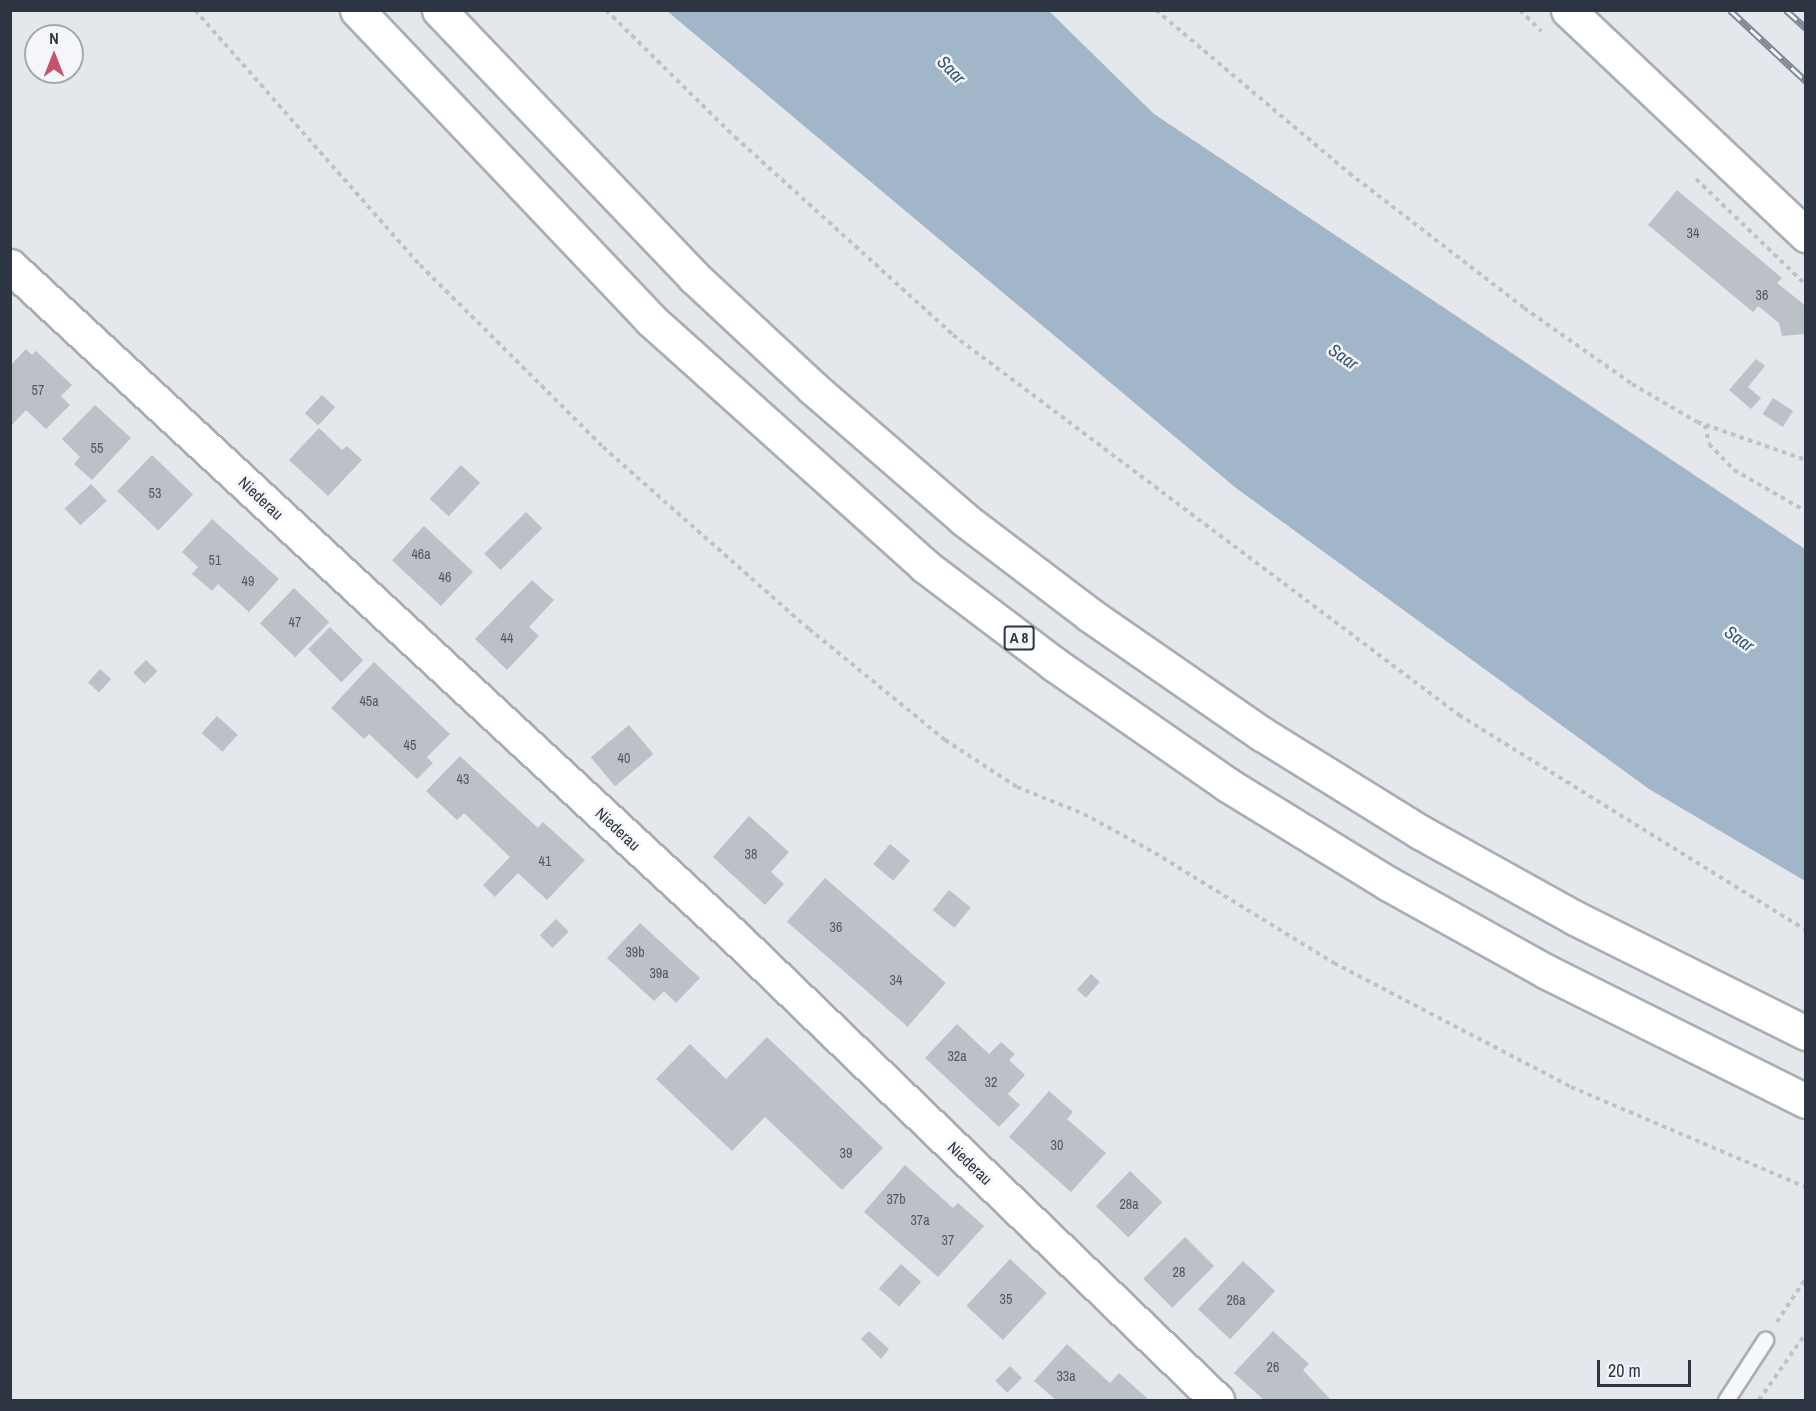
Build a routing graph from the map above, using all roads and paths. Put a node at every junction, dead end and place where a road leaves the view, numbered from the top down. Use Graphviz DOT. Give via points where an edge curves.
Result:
graph roads {
  1 [pos="195,10"];
  2 [pos="357,10"];
  3 [pos="440,10"];
  4 [pos="606,10"];
  5 [pos="1156,10"];
  6 [pos="1568,10"];
  7 [pos="1806,235"];
  8 [pos="10,266"];
  9 [pos="1704,424"];
  10 [pos="1806,460"];
  11 [pos="1806,511"];
  12 [pos="1806,930"];
  13 [pos="1806,1033"];
  14 [pos="1806,1101"];
  15 [pos="1806,1186"];
  16 [pos="1806,1278"];
  17 [pos="1806,1333"];
  18 [pos="1765,1340"];
  19 [pos="1217,1401"];
  20 [pos="1726,1401"];
  21 [pos="1760,1401"];
  1 -- 15 [label="path" via="420,265 603,447 809,629 945,740 1017,787 1084,814 1155,854 1334,963 1571,1087"];
  2 -- 14 [label="main road, A 8" via="651,321 925,566 1054,664 1228,785 1389,884 1547,972"];
  3 -- 13 [label="main road" via="728,309 964,519 1090,615 1262,734 1420,831 1575,918"];
  4 -- 12 [label="path" via="735,137 953,335 1459,715"];
  5 -- 9 [label="path" via="1305,137 1524,309 1632,384"];
  6 -- 7 [label="main road"];
  8 -- 19 [label="main road, Niederau" via="732,934"];
  9 -- 10 [label="path"];
  9 -- 11 [label="path" via="1710,444 1734,470"];
  16 -- 18 [label="path"];
  17 -- 21 [label="path"];
  18 -- 20 [label="lane"];
}
